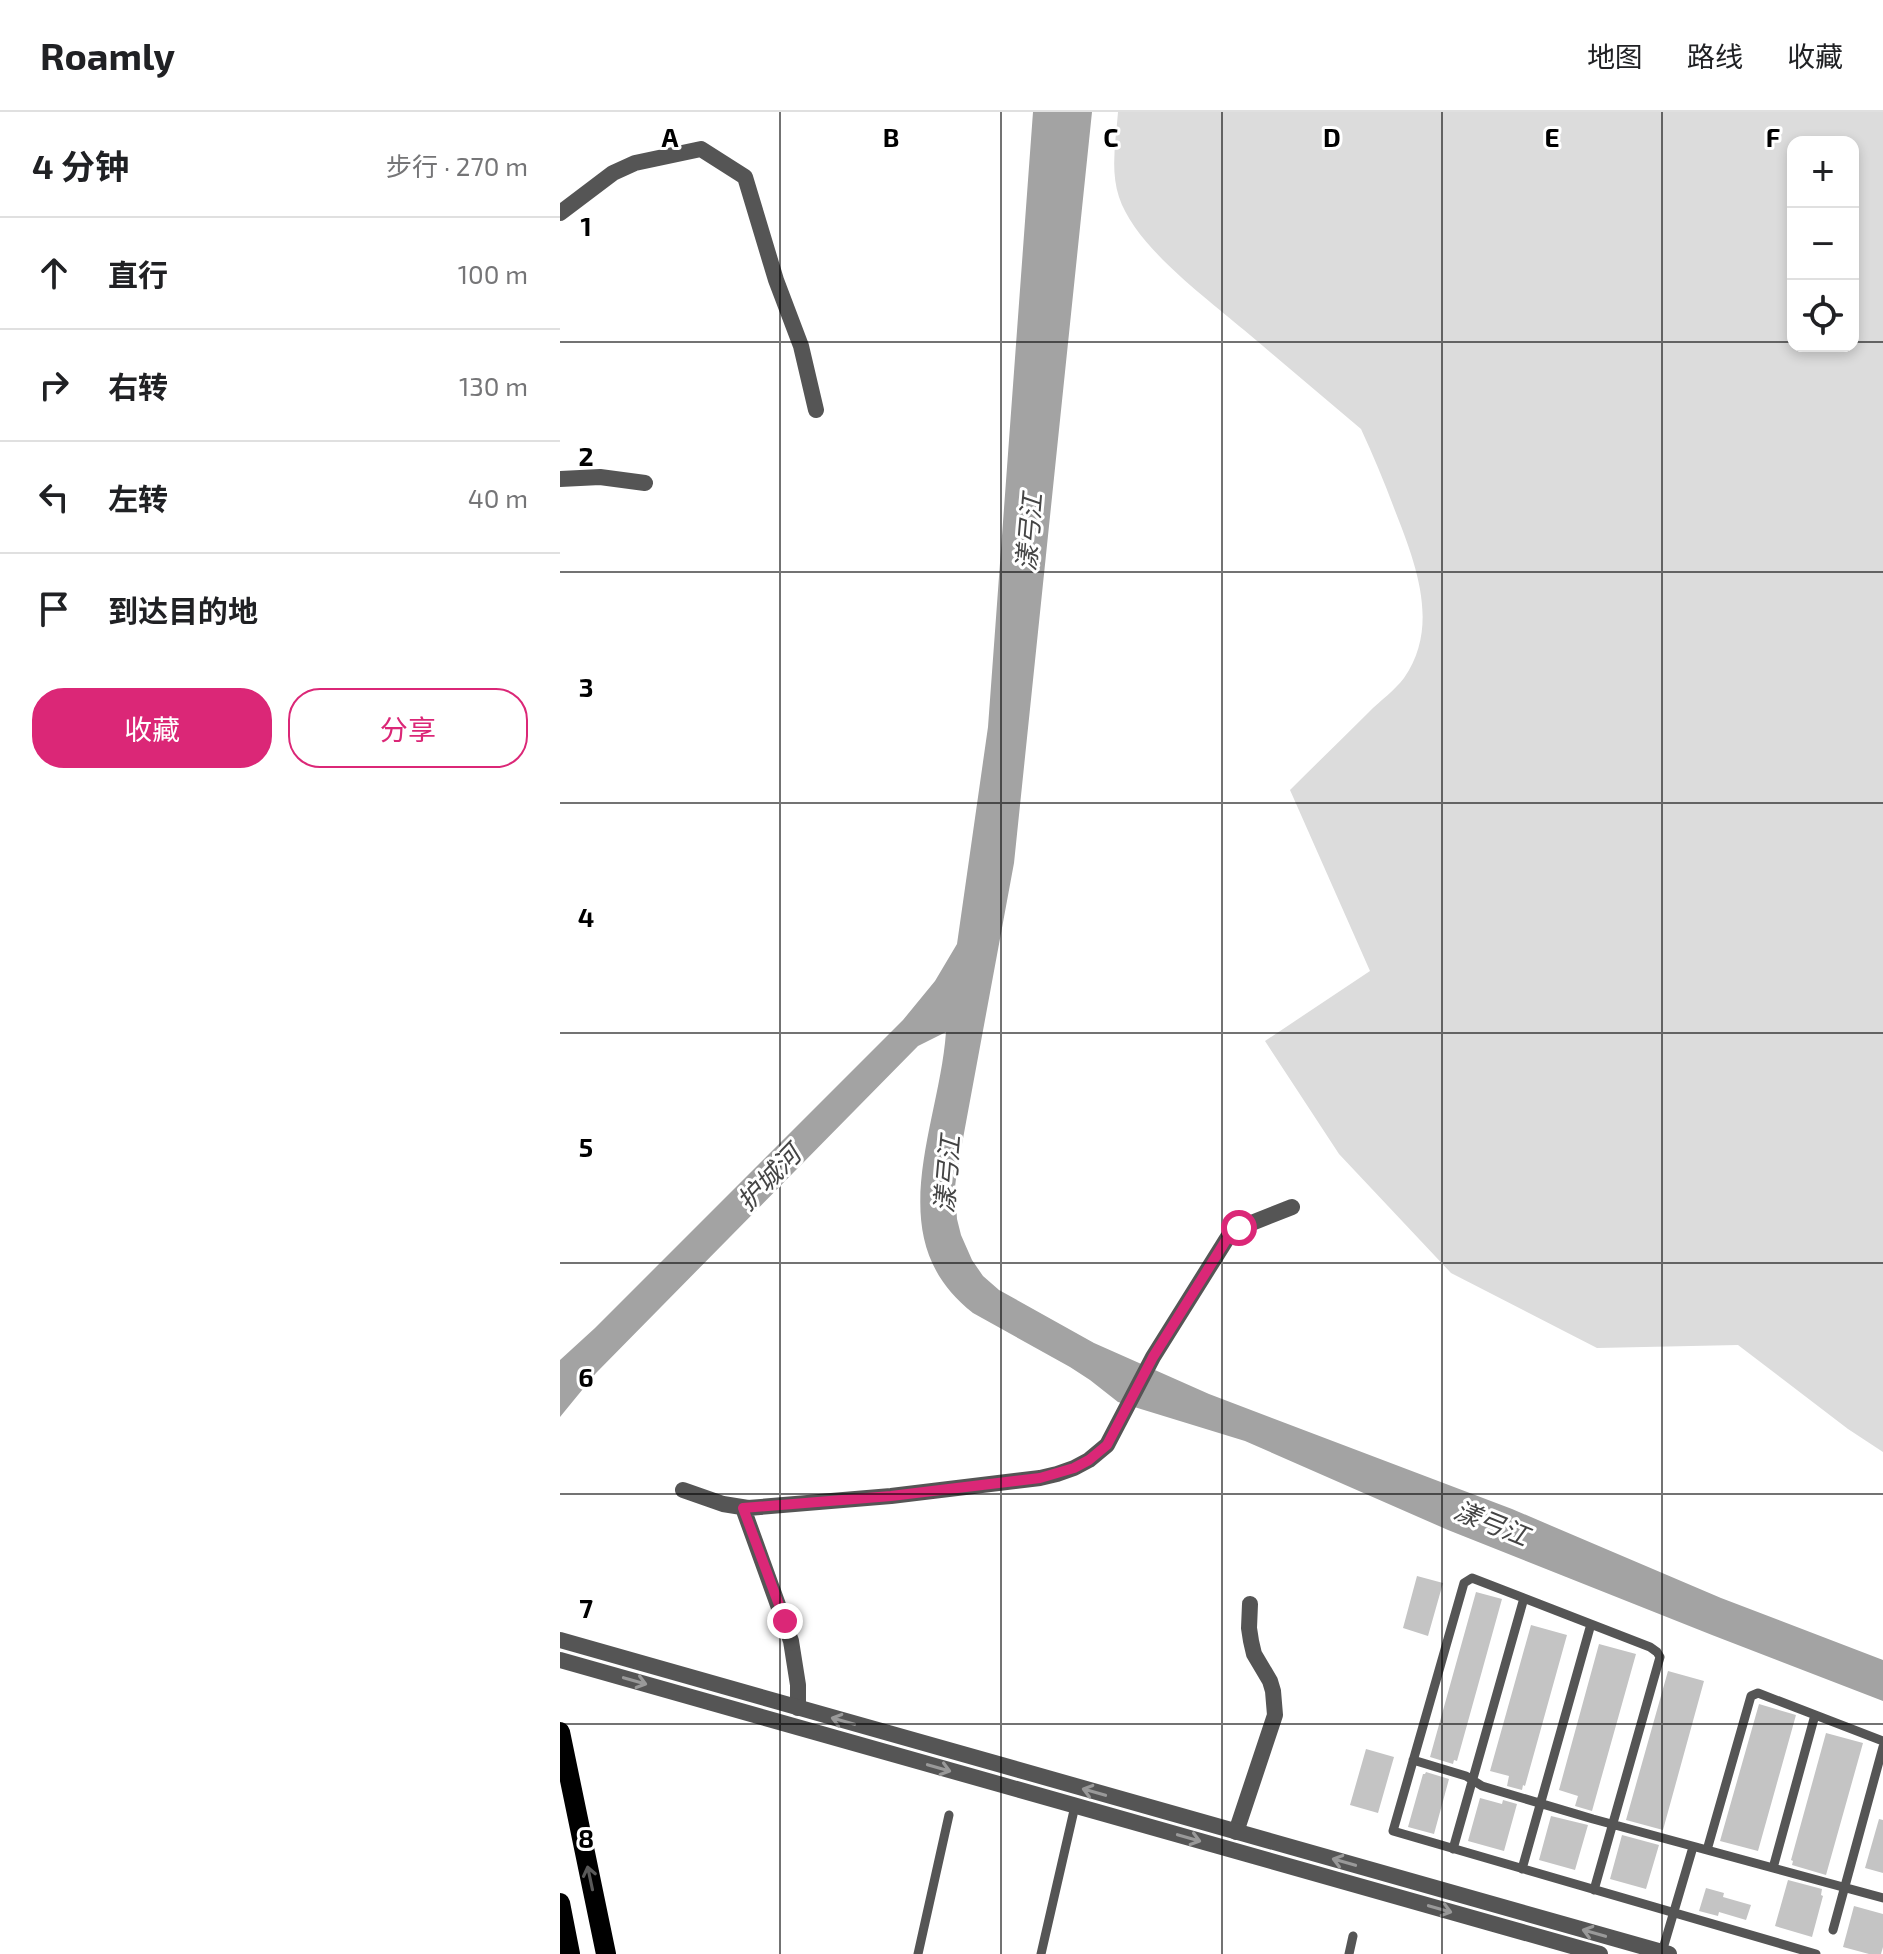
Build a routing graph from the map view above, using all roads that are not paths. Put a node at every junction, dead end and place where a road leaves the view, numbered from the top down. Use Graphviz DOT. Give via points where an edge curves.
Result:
graph roads {
  1 [pos="560,213"];
  2 [pos="816,410"];
  3 [pos="560,479"];
  4 [pos="645,483"];
  5 [pos="1292,1207"];
  6 [pos="683,1490"];
  7 [pos="743,1508"];
  8 [pos="1524,1598"];
  9 [pos="1250,1604"];
  10 [pos="1591,1624"];
  11 [pos="560,1640"];
  12 [pos="560,1660"];
  13 [pos="798,1708"];
  14 [pos="1815,1715"];
  15 [pos="560,1732"];
  16 [pos="1883,1744"];
  17 [pos="1413,1760"];
  18 [pos="1473,1780"];
  19 [pos="1540,1804"];
  20 [pos="1075,1806"];
  21 [pos="949,1815"];
  22 [pos="1613,1825"];
  23 [pos="1236,1832"];
  24 [pos="1693,1847"];
  25 [pos="1453,1849"];
  26 [pos="1707,1850"];
  27 [pos="1773,1868"];
  28 [pos="1522,1869"];
  29 [pos="1844,1888"];
  30 [pos="1594,1890"];
  31 [pos="1883,1898"];
  32 [pos="560,1903"];
  33 [pos="1674,1913"];
  34 [pos="1833,1930"];
  35 [pos="1353,1936"];
  36 [pos="1666,1953"];
  37 [pos="570,1954"];
  38 [pos="606,1954"];
  39 [pos="918,1954"];
  40 [pos="1041,1954"];
  41 [pos="1349,1954"];
  42 [pos="1600,1954"];
  43 [pos="1816,1954"];
  1 -- 2 [label="street" via="635,163 701,149 745,177 801,346"];
  3 -- 4 [label="street"];
  5 -- 7 [label="street" via="1228,1237 1153,1357 1107,1445 1089,1460 1057,1474 891,1496"];
  6 -- 7 [label="street"];
  7 -- 13 [label="street" via="791,1641"];
  8 -- 10 [label="lane"];
  8 -- 17 [label="lane" via="1472,1578 1464,1583"];
  8 -- 18 [label="lane"];
  9 -- 23 [label="street" via="1251,1641 1270,1681 1275,1715"];
  10 -- 19 [label="lane"];
  10 -- 22 [label="lane" via="1650,1647 1660,1657"];
  11 -- 13 [label="street"];
  12 -- 20 [label="street, one-way"];
  23 -- 13 [label="street, one-way"];
  14 -- 16 [label="lane"];
  14 -- 26 [label="lane" via="1758,1693 1751,1696"];
  14 -- 27 [label="lane"];
  38 -- 15 [label="main road, one-way"];
  16 -- 29 [label="lane"];
  17 -- 18 [label="lane"];
  17 -- 25 [label="lane" via="1393,1831"];
  18 -- 19 [label="lane"];
  18 -- 25 [label="lane"];
  19 -- 22 [label="lane"];
  19 -- 28 [label="lane"];
  20 -- 40 [label="lane"];
  20 -- 42 [label="street, one-way"];
  21 -- 39 [label="lane"];
  22 -- 24 [label="lane"];
  22 -- 30 [label="lane"];
  36 -- 23 [label="street, one-way"];
  24 -- 26 [label="lane"];
  24 -- 33 [label="lane"];
  25 -- 28 [label="lane"];
  26 -- 27 [label="lane"];
  27 -- 29 [label="lane"];
  28 -- 30 [label="lane"];
  29 -- 31 [label="lane"];
  29 -- 34 [label="lane"];
  30 -- 33 [label="lane"];
  32 -- 37 [label="main road"];
  33 -- 36 [label="lane"];
  33 -- 43 [label="lane"];
  35 -- 41 [label="lane"];
}
